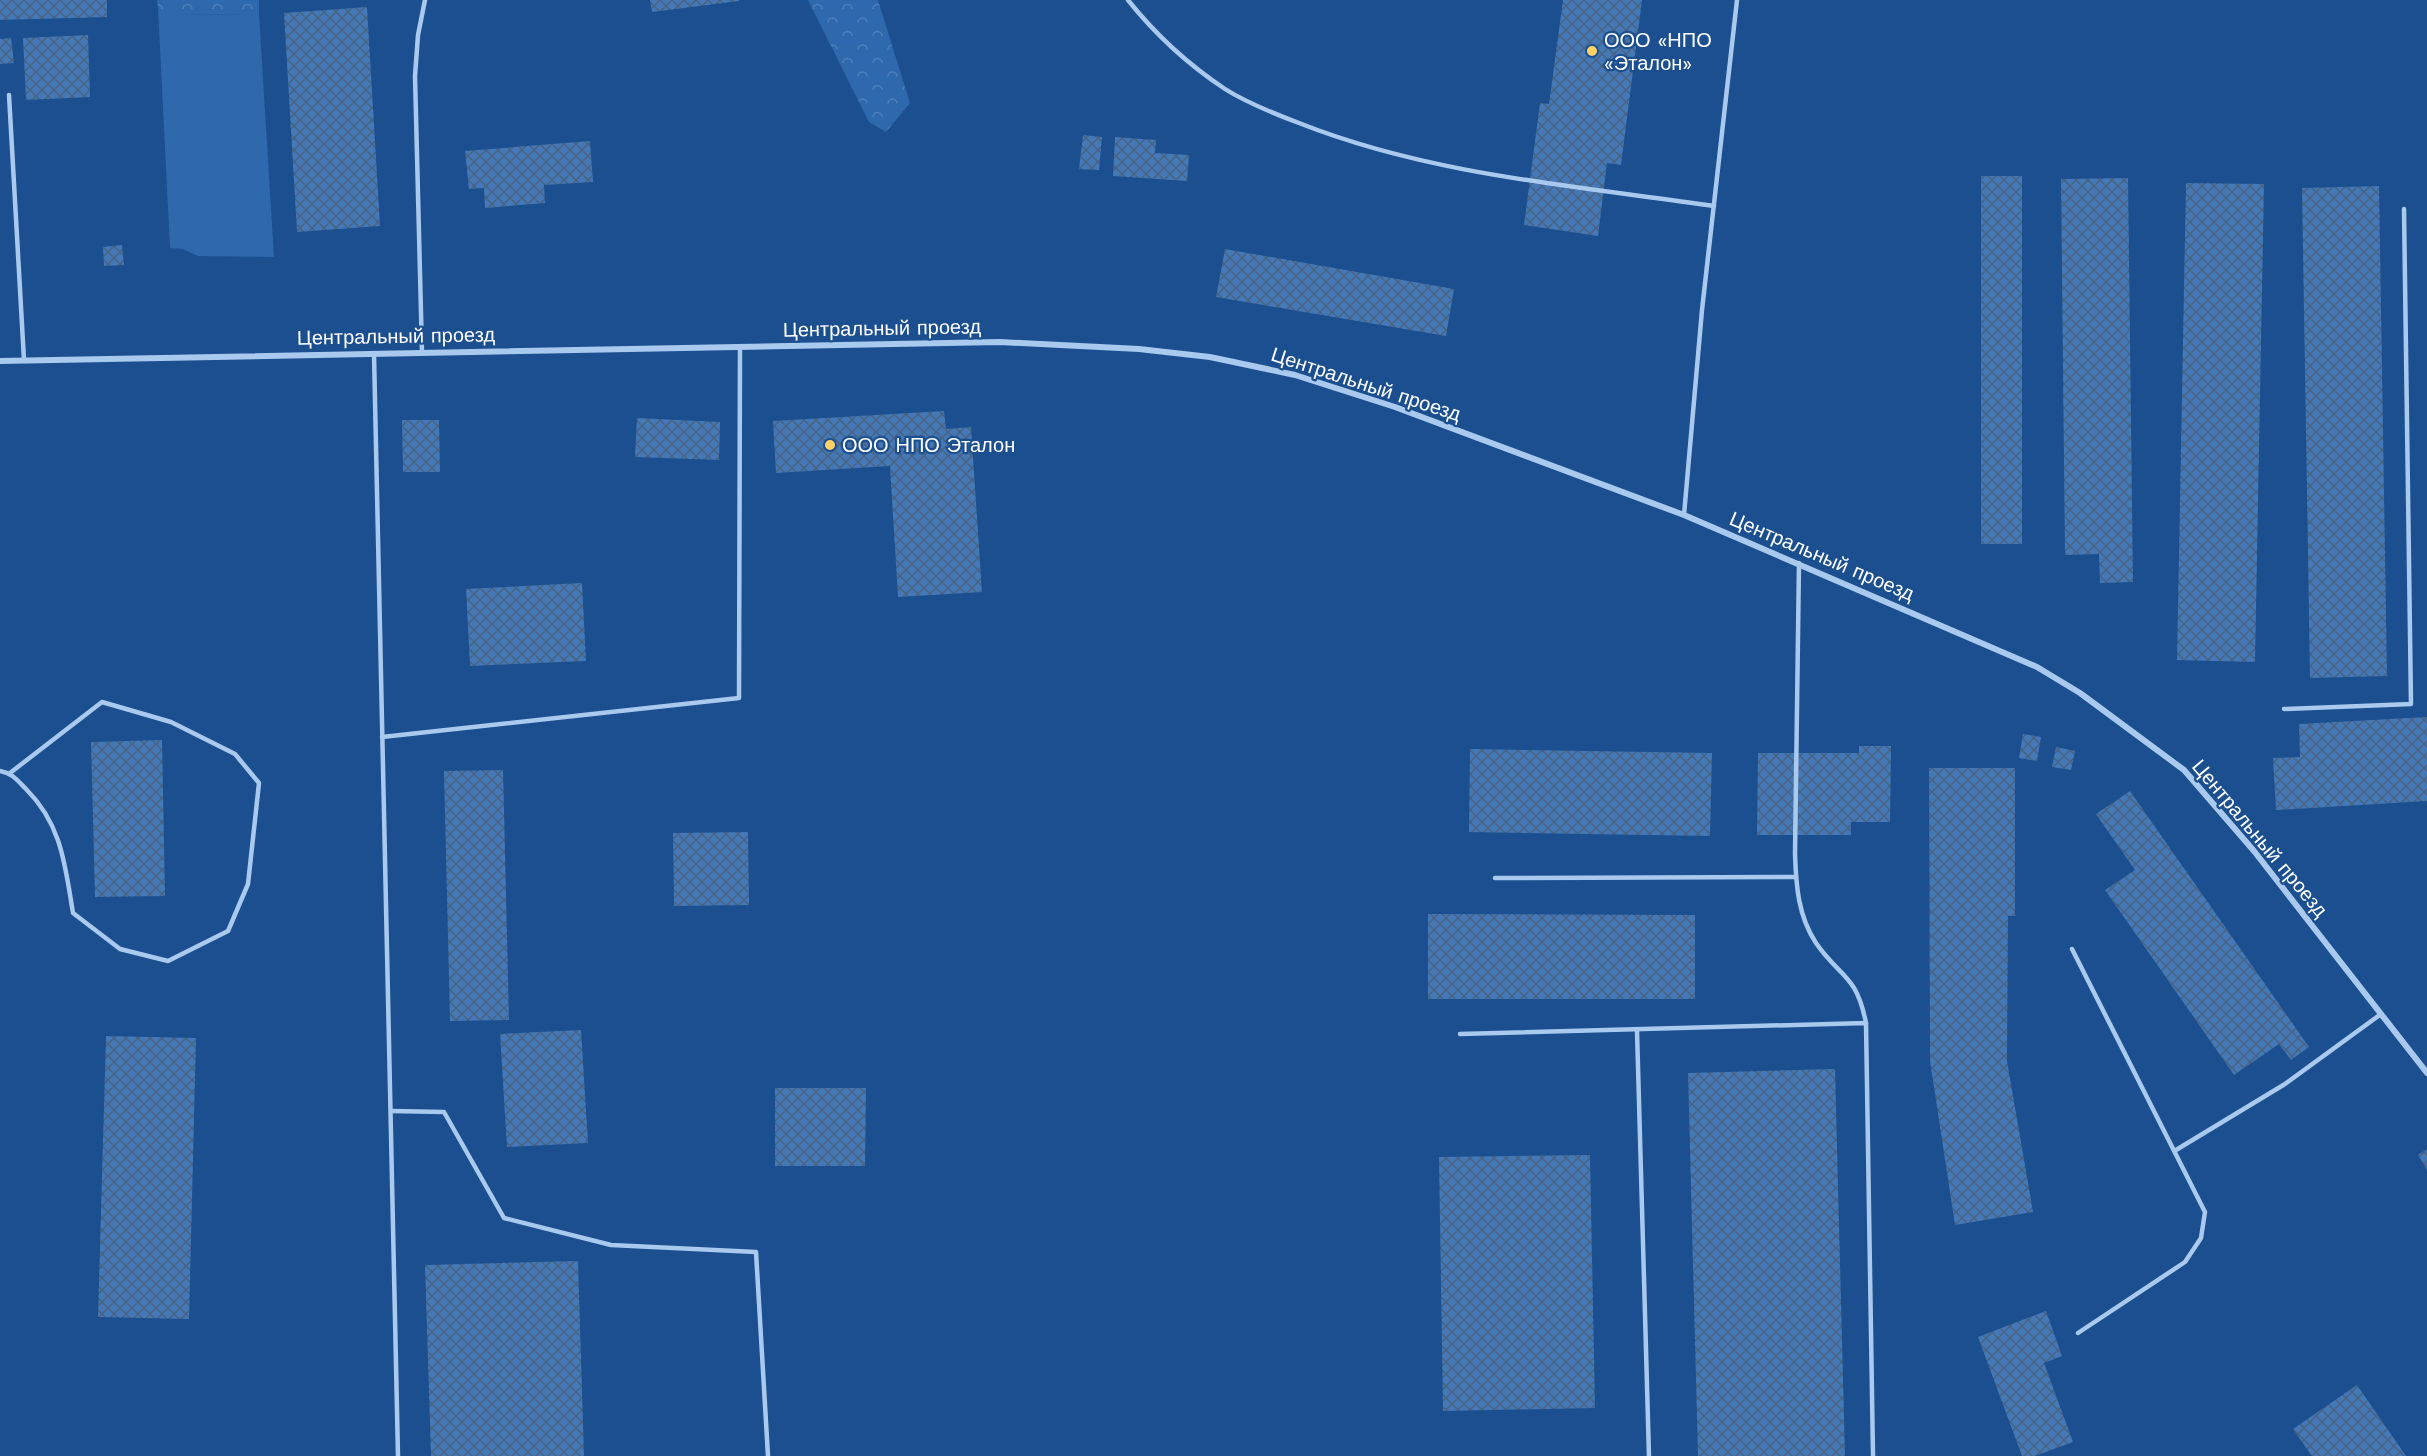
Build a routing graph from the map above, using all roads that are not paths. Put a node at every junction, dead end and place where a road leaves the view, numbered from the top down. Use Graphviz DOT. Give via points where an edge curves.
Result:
graph roads {
  1 [pos="425,0"];
  2 [pos="1128,0"];
  3 [pos="1737,0"];
  4 [pos="9,95"];
  5 [pos="1714,206"];
  6 [pos="2404,209"];
  7 [pos="740,347"];
  8 [pos="422,352"];
  9 [pos="374,354"];
  10 [pos="24,360"];
  11 [pos="0,361"];
  12 [pos="1684,515"];
  13 [pos="1799,563"];
  14 [pos="2284,709"];
  15 [pos="382,736"];
  16 [pos="0,771"];
  17 [pos="10,773"];
  18 [pos="1796,877"];
  19 [pos="1495,878"];
  20 [pos="2072,949"];
  21 [pos="2381,1014"];
  22 [pos="1866,1023"];
  23 [pos="1637,1031"];
  24 [pos="1460,1034"];
  25 [pos="2427,1073"];
  26 [pos="391,1111"];
  27 [pos="2176,1150"];
  28 [pos="2078,1333"];
  29 [pos="398,1456"];
  30 [pos="768,1456"];
  31 [pos="1649,1456"];
  32 [pos="1873,1456"];
  1 -- 8 [label="lane" via="415,76"];
  2 -- 5 [label="lane" via="1146,23 1226,90 1340,139 1486,173"];
  3 -- 5 [label="lane"];
  4 -- 10 [label="lane"];
  5 -- 12 [label="lane"];
  6 -- 14 [label="lane" via="2411,704"];
  7 -- 8 [label="street, Центральный проезд"];
  7 -- 12 [label="street, Центральный проезд" via="1000,342 1118,347 1210,357 1295,375 1395,407"];
  7 -- 15 [label="lane" via="738,698"];
  8 -- 9 [label="street, Центральный проезд"];
  9 -- 10 [label="street, Центральный проезд"];
  9 -- 15 [label="lane"];
  10 -- 11 [label="street, Центральный проезд"];
  12 -- 13 [label="street, Центральный проезд"];
  13 -- 18 [label="lane"];
  13 -- 21 [label="street, Центральный проезд" via="2037,667 2128,727 2184,770 2254,851"];
  15 -- 26 [label="lane"];
  16 -- 17 [label="lane"];
  17 -- 17 [label="lane" via="44,806 63,852 73,913 120,949 168,961 228,931 248,884 259,783 235,754 171,722 102,702"];
  18 -- 19 [label="lane"];
  18 -- 22 [label="lane" via="1805,924 1817,944 1850,979 1861,998"];
  20 -- 27 [label="lane"];
  21 -- 25 [label="street, Центральный проезд"];
  21 -- 27 [label="lane" via="2285,1084"];
  22 -- 23 [label="lane"];
  22 -- 32 [label="lane"];
  23 -- 24 [label="lane"];
  23 -- 31 [label="lane"];
  26 -- 29 [label="lane"];
  26 -- 30 [label="lane" via="444,1112 504,1218 611,1245 756,1252"];
  27 -- 28 [label="lane" via="2205,1212 2201,1238 2194,1252 2185,1262"];
}
